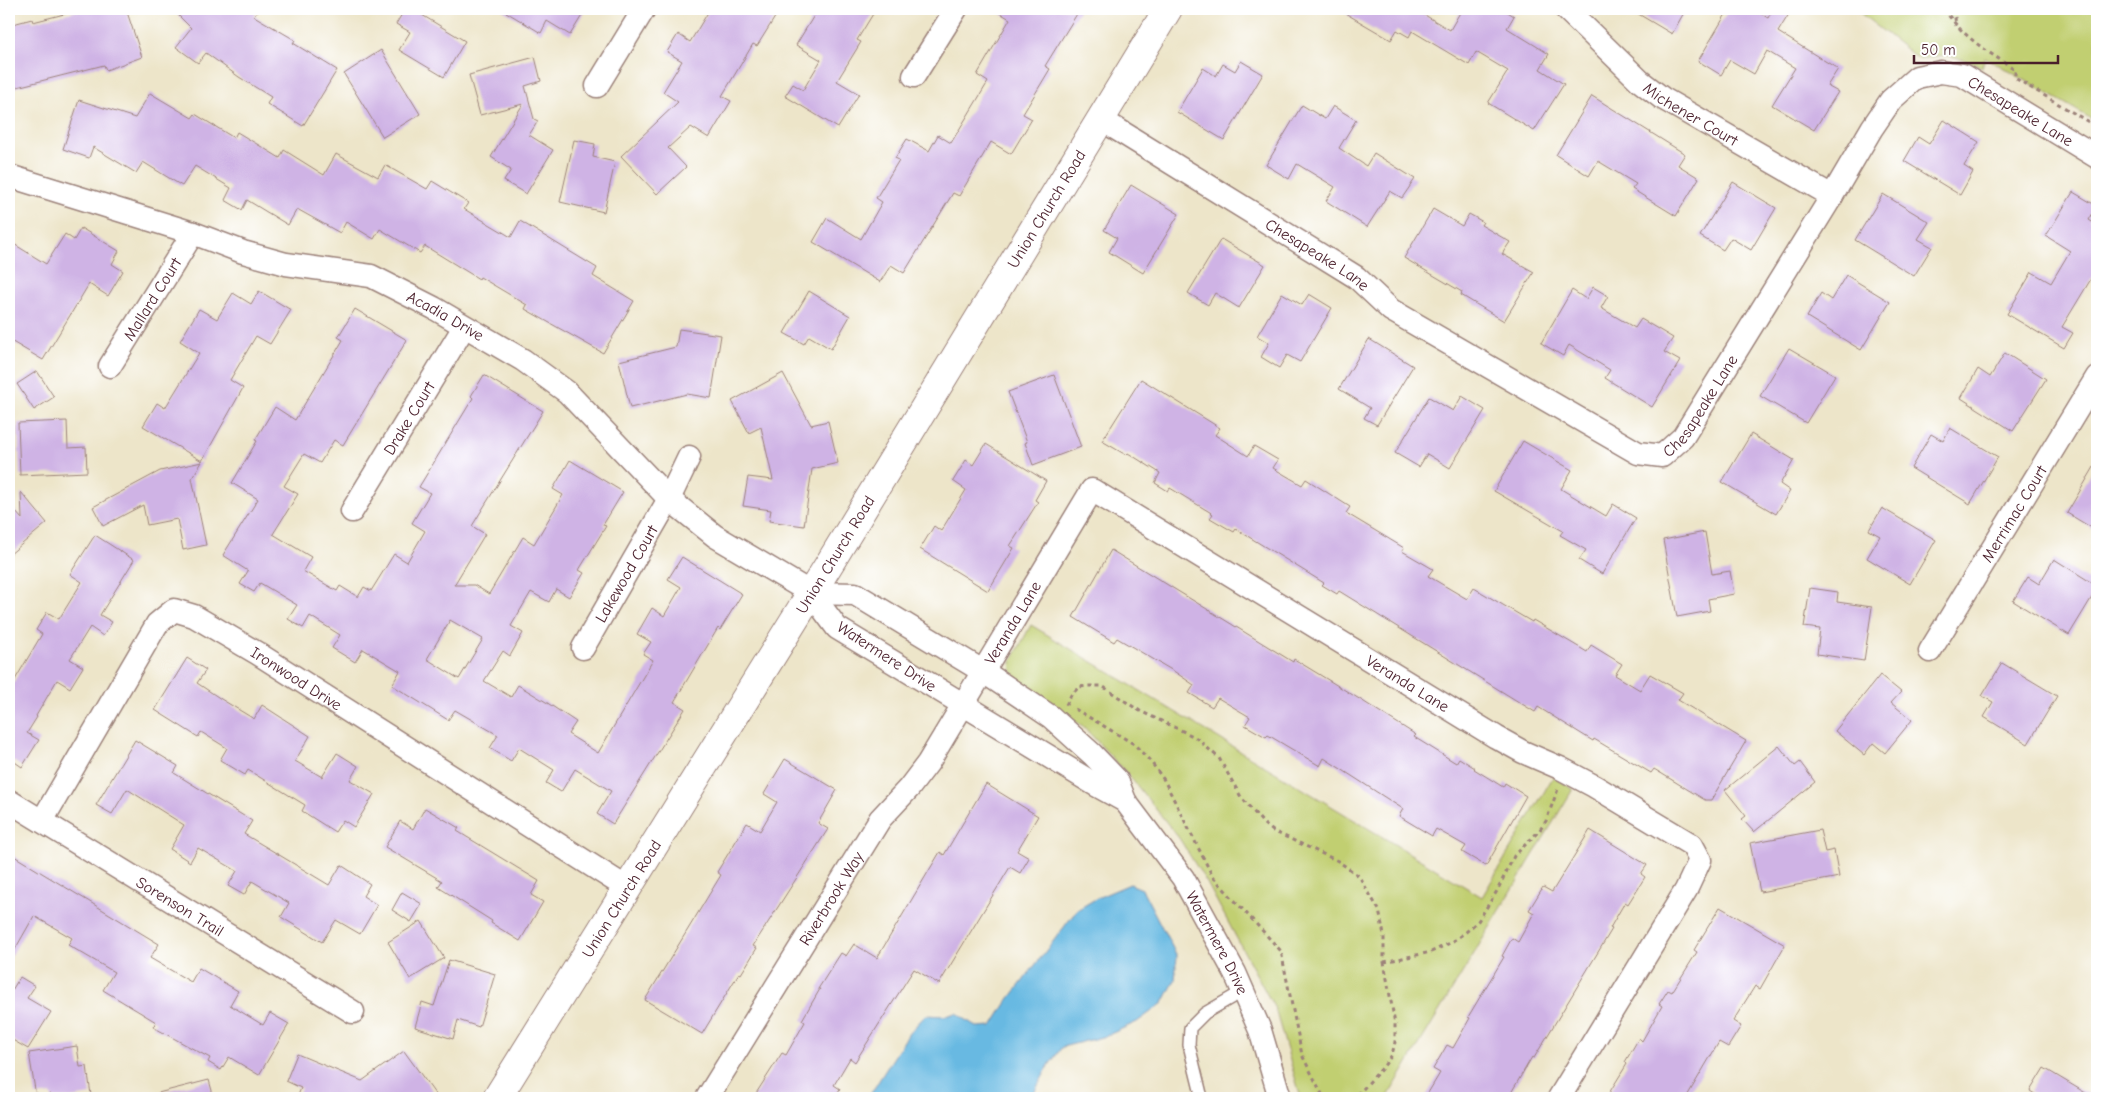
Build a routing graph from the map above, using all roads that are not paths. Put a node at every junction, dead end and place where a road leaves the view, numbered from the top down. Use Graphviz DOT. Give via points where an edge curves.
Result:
graph roads {
  1 [pos="644,9"];
  2 [pos="956,9"];
  3 [pos="1168,9"];
  4 [pos="1566,9"];
  5 [pos="914,76"];
  6 [pos="597,86"];
  7 [pos="1102,120"];
  8 [pos="2097,157"];
  9 [pos="9,176"];
  10 [pos="1832,196"];
  11 [pos="193,233"];
  12 [pos="464,327"];
  13 [pos="110,366"];
  14 [pos="2097,377"];
  15 [pos="689,457"];
  16 [pos="669,499"];
  17 [pos="352,510"];
  18 [pos="811,593"];
  19 [pos="583,648"];
  20 [pos="1930,651"];
  21 [pos="984,672"];
  22 [pos="964,705"];
  23 [pos="1125,800"];
  24 [pos="9,801"];
  25 [pos="42,821"];
  26 [pos="627,888"];
  27 [pos="1243,991"];
  28 [pos="353,1012"];
  29 [pos="497,1098"];
  30 [pos="708,1098"];
  31 [pos="1202,1098"];
  32 [pos="1280,1098"];
  33 [pos="1559,1098"];
  1 -- 6 [label="street"];
  2 -- 5 [label="street"];
  3 -- 7 [label="street, Union Church Road"];
  4 -- 10 [label="street, Michener Court" via="1662,98"];
  7 -- 10 [label="street, Chesapeake Lane" via="1356,277 1390,310 1638,453 1662,456 1683,437"];
  7 -- 18 [label="street, Union Church Road"];
  8 -- 10 [label="street, Chesapeake Lane" via="1962,76 1941,72 1917,77 1891,100"];
  9 -- 11 [label="street, Acadia Drive"];
  11 -- 12 [label="street, Acadia Drive" via="286,264 371,276"];
  11 -- 13 [label="street, Mallard Court"];
  12 -- 16 [label="street, Acadia Drive" via="523,360 567,392"];
  12 -- 17 [label="street, Drake Court"];
  14 -- 20 [label="street, Merrimac Court"];
  15 -- 16 [label="street, Lakewood Court"];
  16 -- 18 [label="street, Acadia Drive" via="715,536"];
  16 -- 19 [label="street, Lakewood Court"];
  18 -- 21 [label="street, Watermere Drive" via="856,594"];
  18 -- 22 [label="street, Watermere Drive" via="837,628"];
  18 -- 26 [label="street, Union Church Road"];
  21 -- 22 [label="street, Veranda Lane"];
  21 -- 23 [label="street, Watermere Drive" via="1051,717 1092,754 1116,780"];
  21 -- 33 [label="street, Veranda Lane" via="1092,490 1496,737 1570,773 1692,845 1700,860 1686,890"];
  22 -- 23 [label="street, Watermere Drive"];
  22 -- 30 [label="street, Riverbrook Way" via="928,763 880,819"];
  23 -- 27 [label="street, Watermere Drive" via="1183,878"];
  24 -- 25 [label="street, Sorenson Trail"];
  25 -- 26 [label="street, Ironwood Drive" via="157,624 174,610 194,616 257,653"];
  25 -- 28 [label="street, Sorenson Trail"];
  26 -- 29 [label="street, Union Church Road"];
  27 -- 31 [label="lane" via="1205,1012 1190,1028 1189,1044"];
  27 -- 32 [label="street, Watermere Drive" via="1260,1030"];
}
